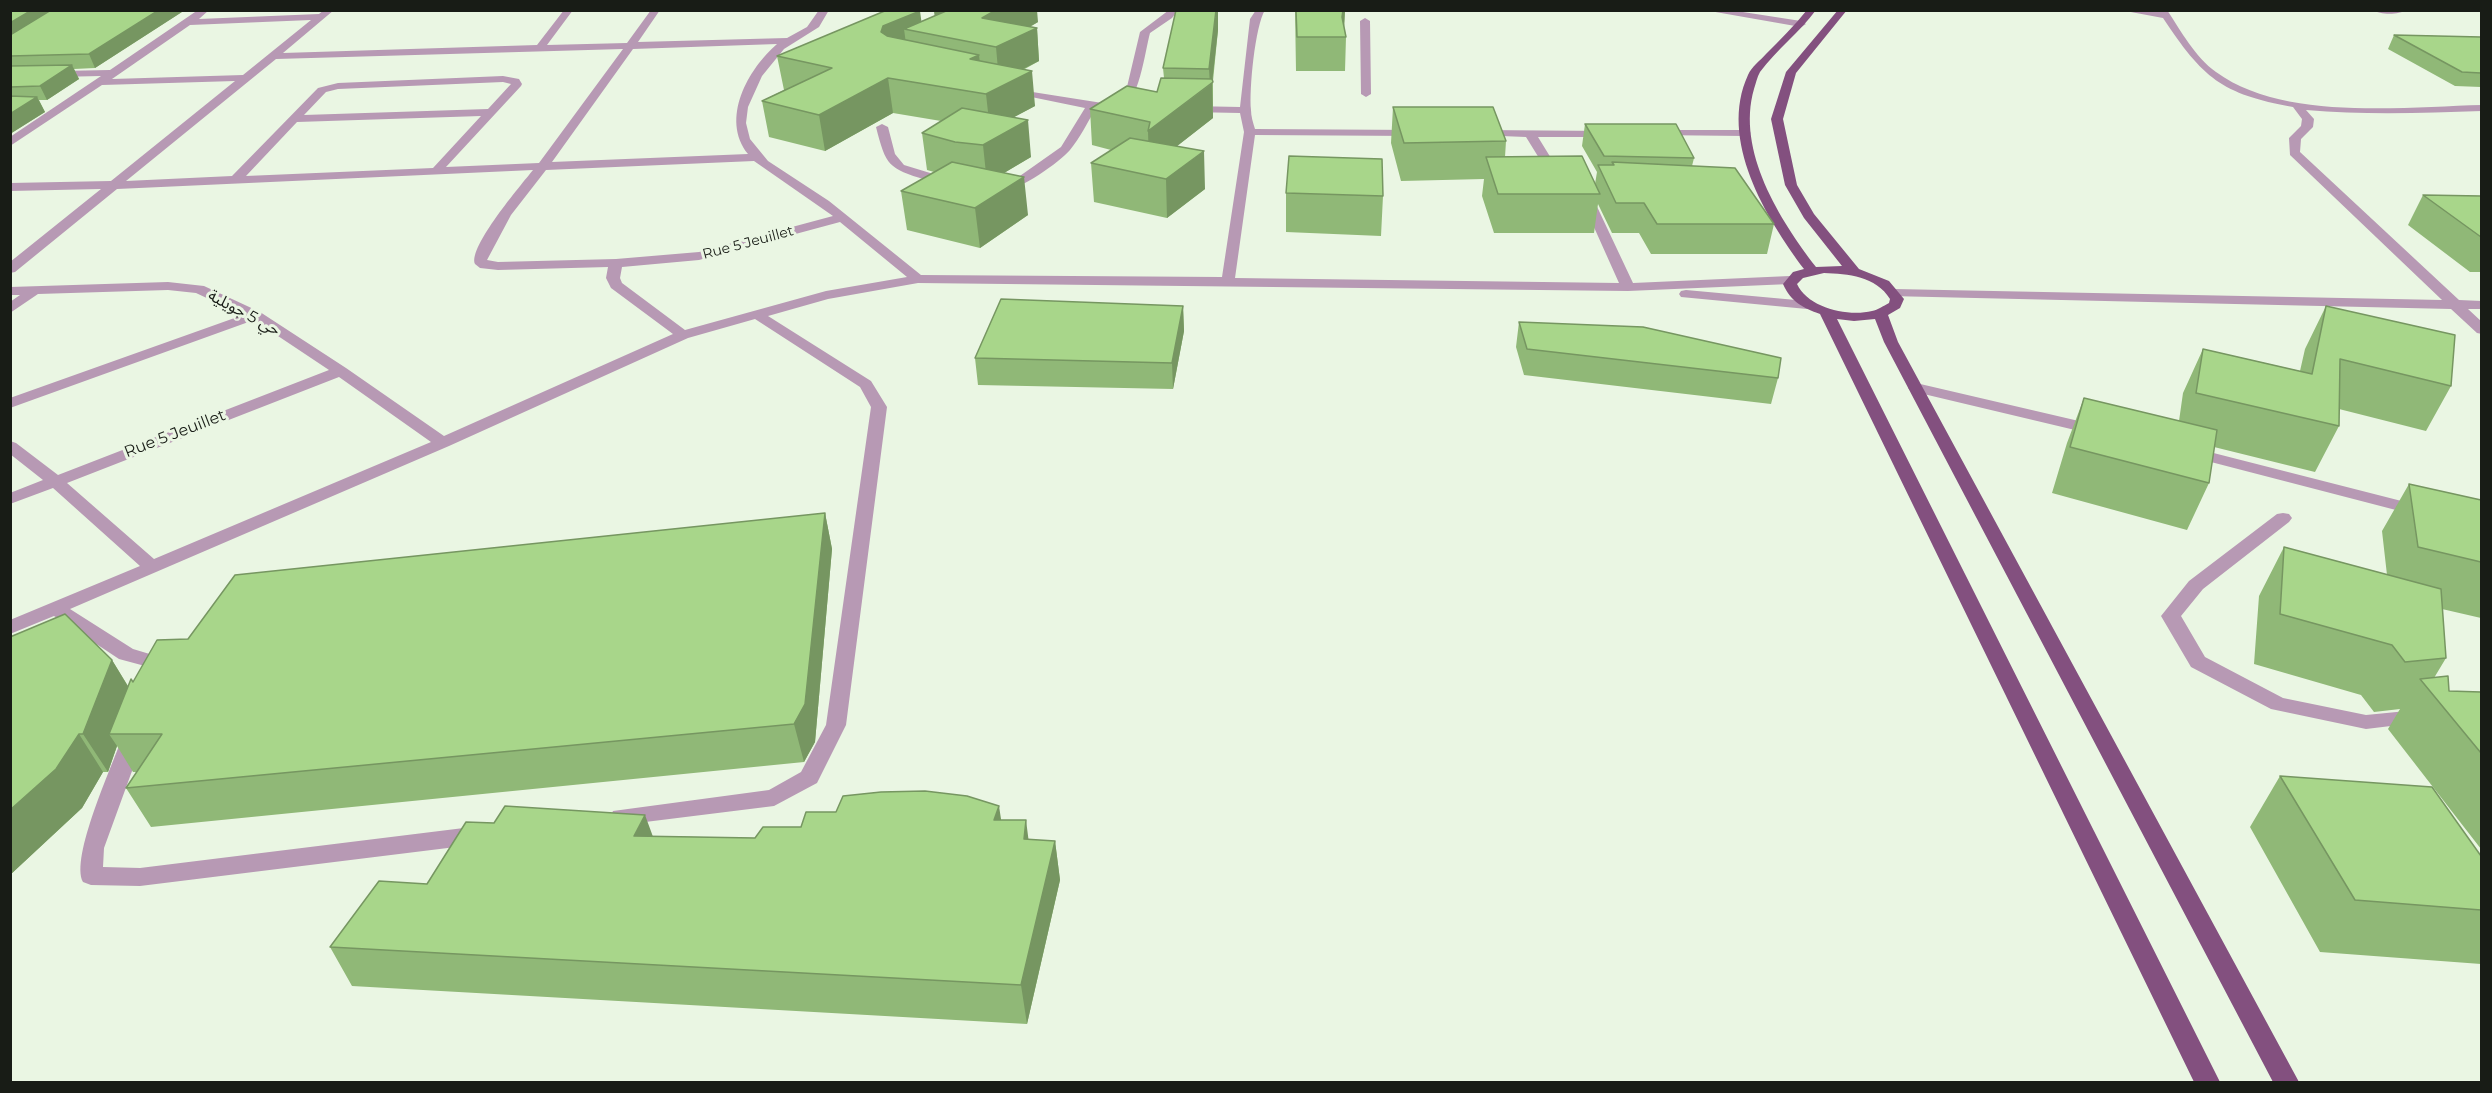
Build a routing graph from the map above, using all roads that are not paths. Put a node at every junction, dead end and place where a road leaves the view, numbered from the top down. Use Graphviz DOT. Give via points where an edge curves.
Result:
graph roads {
  1 [pos="205,10"];
  2 [pos="330,10"];
  3 [pos="569,10"];
  4 [pos="656,10"];
  5 [pos="824,10"];
  6 [pos="1174,10"];
  7 [pos="1261,10"];
  8 [pos="1708,10"];
  9 [pos="1812,10"];
  10 [pos="1843,10"];
  11 [pos="2124,10"];
  12 [pos="2377,10"];
  13 [pos="2402,10"];
  14 [pos="2164,13"];
  15 [pos="321,17"];
  16 [pos="1365,21"];
  17 [pos="189,22"];
  18 [pos="1801,24"];
  19 [pos="790,41"];
  20 [pos="631,44"];
  21 [pos="540,48"];
  22 [pos="275,56"];
  23 [pos="113,73"];
  24 [pos="10,75"];
  25 [pos="247,78"];
  26 [pos="100,82"];
  27 [pos="1002,88"];
  28 [pos="1366,94"];
  29 [pos="44,105"];
  30 [pos="66,105"];
  31 [pos="2297,105"];
  32 [pos="1092,106"];
  33 [pos="2481,108"];
  34 [pos="1175,109"];
  35 [pos="1245,110"];
  36 [pos="491,112"];
  37 [pos="293,119"];
  38 [pos="882,127"];
  39 [pos="1250,132"];
  40 [pos="1425,133"];
  41 [pos="1472,133"];
  42 [pos="1745,133"];
  43 [pos="1530,134"];
  44 [pos="1620,134"];
  45 [pos="1642,134"];
  46 [pos="10,143"];
  47 [pos="756,157"];
  48 [pos="543,166"];
  49 [pos="437,170"];
  50 [pos="237,178"];
  51 [pos="1572,182"];
  52 [pos="1592,184"];
  53 [pos="117,185"];
  54 [pos="959,185"];
  55 [pos="10,187"];
  56 [pos="986,190"];
  57 [pos="841,218"];
  58 [pos="616,263"];
  59 [pos="10,269"];
  60 [pos="1811,270"];
  61 [pos="1854,272"];
  62 [pos="918,279"];
  63 [pos="1228,280"];
  64 [pos="1790,280"];
  65 [pos="1628,287"];
  66 [pos="35,290"];
  67 [pos="10,291"];
  68 [pos="1894,293"];
  69 [pos="1807,305"];
  70 [pos="2453,305"];
  71 [pos="2481,305"];
  72 [pos="10,309"];
  73 [pos="1827,313"];
  74 [pos="756,314"];
  75 [pos="1880,314"];
  76 [pos="255,315"];
  77 [pos="2481,330"];
  78 [pos="683,335"];
  79 [pos="341,371"];
  80 [pos="1916,388"];
  81 [pos="10,403"];
  82 [pos="2111,434"];
  83 [pos="443,443"];
  84 [pos="10,446"];
  85 [pos="2169,447"];
  86 [pos="55,481"];
  87 [pos="10,499"];
  88 [pos="2435,515"];
  89 [pos="2283,518"];
  90 [pos="151,567"];
  91 [pos="55,608"];
  92 [pos="10,628"];
  93 [pos="148,695"];
  94 [pos="2433,715"];
  95 [pos="141,716"];
  96 [pos="598,820"];
  97 [pos="504,832"];
  98 [pos="2207,1083"];
  99 [pos="2286,1083"];
  1 -- 17 [label="street"];
  2 -- 15 [label="street"];
  3 -- 21 [label="street"];
  4 -- 20 [label="street"];
  5 -- 19 [label="street" via="811,29"];
  6 -- 32 [label="street" via="1145,32 1123,109"];
  7 -- 35 [label="street" via="1255,19"];
  8 -- 18 [label="street"];
  9 -- 18 [label="main road"];
  10 -- 61 [label="main road" via="1791,72 1777,119 1791,185 1808,215"];
  11 -- 14 [label="street"];
  12 -- 13 [label="street"];
  14 -- 31 [label="street" via="2210,73 2242,91"];
  15 -- 17 [label="street"];
  15 -- 22 [label="street"];
  16 -- 28 [label="street"];
  17 -- 23 [label="street"];
  18 -- 42 [label="main road" via="1753,74 1745,104"];
  19 -- 20 [label="street"];
  19 -- 47 [label="street" via="779,47 756,77 744,101 739,123"];
  20 -- 21 [label="street"];
  20 -- 48 [label="street"];
  21 -- 22 [label="street"];
  22 -- 25 [label="street"];
  23 -- 24 [label="street"];
  23 -- 26 [label="street"];
  25 -- 26 [label="street"];
  25 -- 53 [label="street"];
  26 -- 30 [label="street"];
  27 -- 32 [label="street"];
  29 -- 30 [label="street"];
  30 -- 46 [label="street"];
  31 -- 33 [label="street" via="2354,110"];
  31 -- 70 [label="street" via="2308,119 2307,127 2295,138 2294,153"];
  32 -- 56 [label="street" via="1065,149 1021,181"];
  34 -- 35 [label="street"];
  35 -- 39 [label="street"];
  36 -- 37 [label="street"];
  36 -- 37 [label="street" via="517,84 515,81 328,88 318,92"];
  36 -- 49 [label="street"];
  37 -- 50 [label="street"];
  38 -- 54 [label="street" via="889,155 900,168"];
  39 -- 40 [label="street"];
  39 -- 63 [label="street"];
  41 -- 43 [label="street"];
  42 -- 45 [label="street"];
  42 -- 60 [label="main road" via="1757,189"];
  43 -- 44 [label="street"];
  43 -- 51 [label="street" via="1555,175"];
  47 -- 48 [label="street"];
  47 -- 57 [label="street"];
  48 -- 49 [label="street"];
  48 -- 58 [label="street, Rue 5 Jeuillet" via="505,214 480,261 498,266"];
  49 -- 50 [label="street"];
  50 -- 53 [label="street"];
  52 -- 65 [label="street" via="1580,184"];
  53 -- 55 [label="street"];
  53 -- 59 [label="street"];
  57 -- 58 [label="street, Rue 5 Jeuillet" via="699,256"];
  57 -- 62 [label="street"];
  58 -- 78 [label="street" via="616,285"];
  60 -- 61 [label="main road"];
  60 -- 64 [label="main road"];
  61 -- 68 [label="main road" via="1879,281"];
  62 -- 63 [label="street"];
  62 -- 74 [label="street" via="826,295"];
  63 -- 65 [label="street"];
  64 -- 65 [label="street"];
  64 -- 69 [label="main road" via="1791,292"];
  65 -- 69 [label="street"];
  66 -- 67 [label="street, حي 5 جويلية"];
  66 -- 72 [label="street"];
  66 -- 76 [label="street, حي 5 جويلية" via="168,286 199,289"];
  68 -- 70 [label="street"];
  68 -- 75 [label="main road" via="1895,305"];
  69 -- 73 [label="main road"];
  70 -- 71 [label="street"];
  70 -- 77 [label="street"];
  73 -- 75 [label="main road"];
  73 -- 98 [label="main road"];
  74 -- 78 [label="street"];
  74 -- 96 [label="street" via="866,384 879,407 836,725 809,777 774,798"];
  75 -- 80 [label="main road"];
  76 -- 79 [label="street, حي 5 جويلية"];
  76 -- 81 [label="street"];
  78 -- 83 [label="street"];
  79 -- 83 [label="street, حي 5 جويلية"];
  79 -- 86 [label="street, Rue 5 Jeuillet"];
  80 -- 82 [label="street"];
  80 -- 99 [label="main road"];
  83 -- 90 [label="street"];
  84 -- 86 [label="street"];
  85 -- 88 [label="street"];
  86 -- 87 [label="street, Rue 5 Jeuillet"];
  86 -- 90 [label="street"];
  89 -- 94 [label="street" via="2196,585 2171,616 2198,662 2278,704 2366,722"];
  90 -- 91 [label="street"];
  91 -- 92 [label="street"];
  91 -- 93 [label="street" via="126,654 156,663"];
  95 -- 97 [label="street" via="93,848 91,876 140,877"];
}
